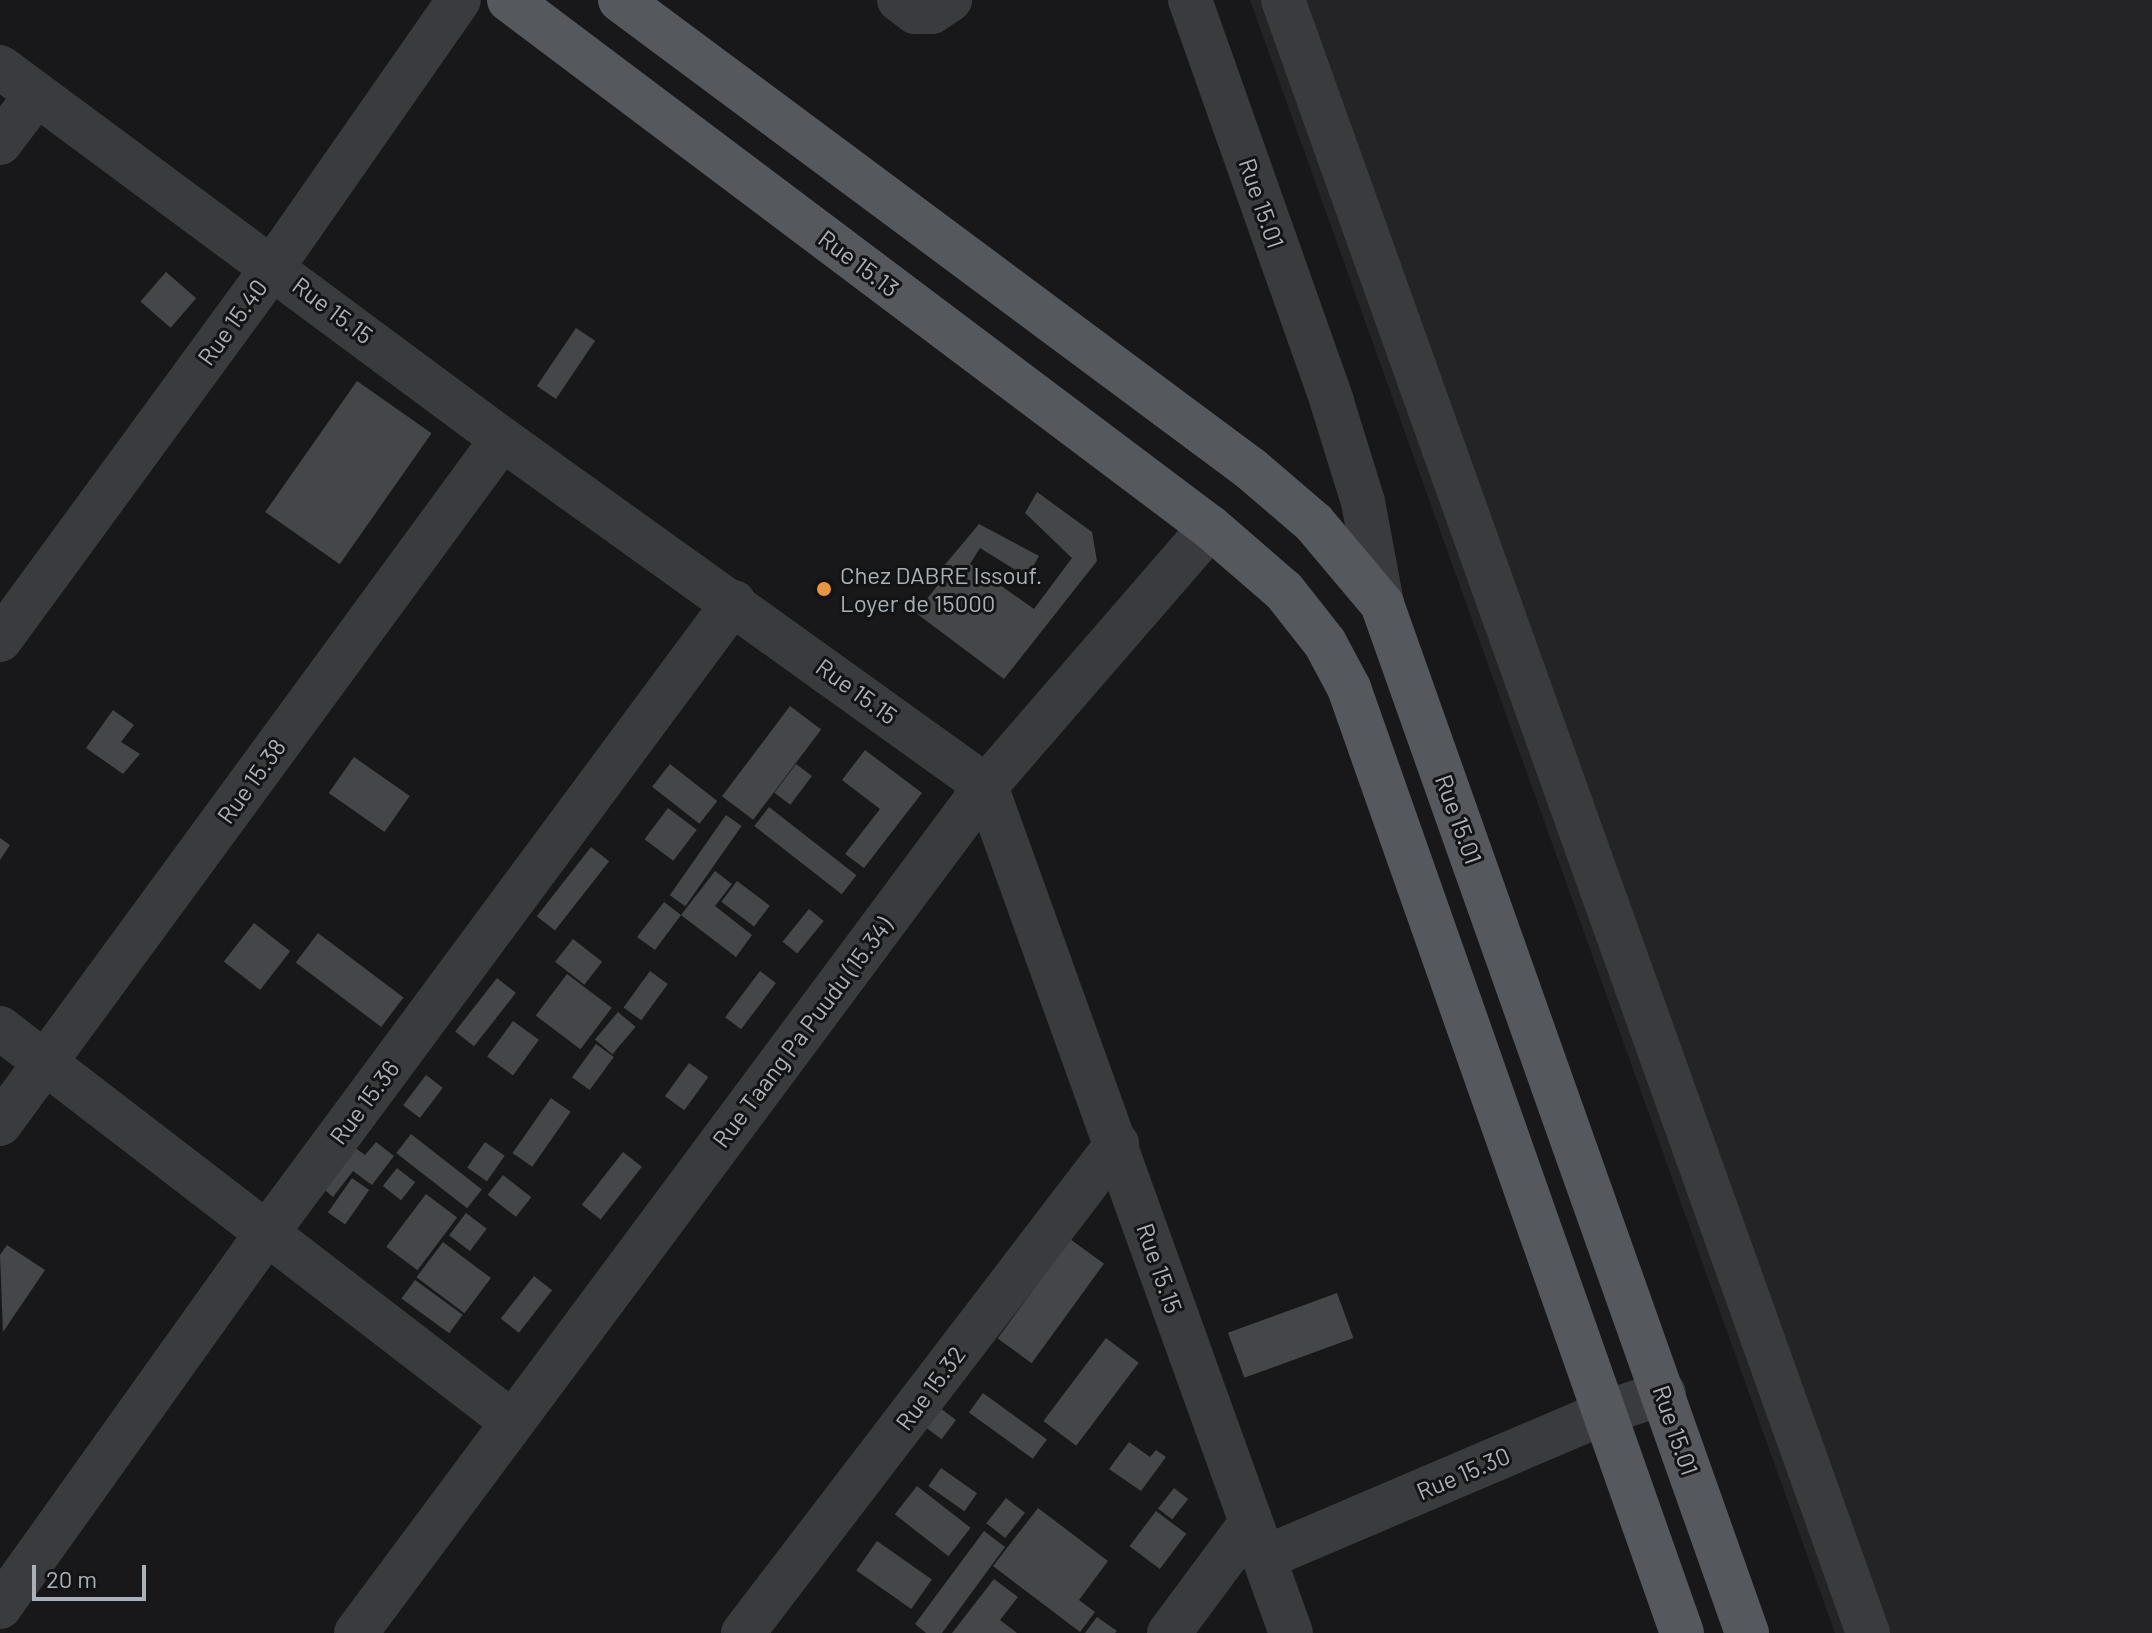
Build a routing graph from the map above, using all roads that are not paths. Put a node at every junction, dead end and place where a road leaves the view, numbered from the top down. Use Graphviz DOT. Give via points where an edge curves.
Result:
graph roads {
  1 [pos="459,0"];
  2 [pos="509,0"];
  3 [pos="620,0"];
  4 [pos="899,0"];
  5 [pos="950,0"];
  6 [pos="1190,0"];
  7 [pos="1283,0"];
  8 [pos="0,67"];
  9 [pos="37,94"];
  10 [pos="0,143"];
  11 [pos="274,265"];
  12 [pos="502,439"];
  13 [pos="1210,527"];
  14 [pos="734,602"];
  15 [pos="1382,604"];
  16 [pos="0,640"];
  17 [pos="986,786"];
  18 [pos="0,1028"];
  19 [pos="45,1061"];
  20 [pos="0,1124"];
  21 [pos="1117,1144"];
  22 [pos="267,1233"];
  23 [pos="1664,1393"];
  24 [pos="1606,1412"];
  25 [pos="511,1421"];
  26 [pos="1257,1541"];
  27 [pos="0,1607"];
  28 [pos="356,1633"];
  29 [pos="743,1633"];
  30 [pos="1169,1633"];
  31 [pos="1291,1633"];
  32 [pos="1682,1633"];
  33 [pos="1747,1633"];
  34 [pos="1868,1633"];
  1 -- 11 [label="street, Rue 15.40"];
  2 -- 13 [label="main road, Rue 15.13"];
  3 -- 15 [label="main road" via="1251,469 1314,523"];
  4 -- 5 [label="street" via="915,12 932,12"];
  6 -- 15 [label="street, Rue 15.01" via="1332,402 1363,502"];
  7 -- 34 [label="street"];
  8 -- 9 [label="street, Rue 15.15"];
  9 -- 10 [label="street"];
  9 -- 11 [label="street, Rue 15.15"];
  11 -- 12 [label="street, Rue 15.15"];
  11 -- 16 [label="street, Rue 15.40"];
  12 -- 14 [label="street, Rue 15.15"];
  12 -- 19 [label="street, Rue 15.38"];
  13 -- 17 [label="street, Rue Taang Pa Puudu (15.34)"];
  13 -- 24 [label="main road" via="1284,591 1325,643 1349,688"];
  14 -- 17 [label="street, Rue 15.15"];
  14 -- 22 [label="street, Rue 15.36"];
  15 -- 23 [label="main road, Rue 15.01"];
  17 -- 21 [label="street, Rue 15.15"];
  17 -- 25 [label="street, Rue Taang Pa Puudu (15.34)"];
  18 -- 19 [label="street"];
  19 -- 20 [label="street, Rue 15.38"];
  19 -- 22 [label="street"];
  21 -- 26 [label="street, Rue 15.15"];
  21 -- 29 [label="street, Rue 15.32"];
  22 -- 25 [label="street"];
  22 -- 27 [label="street, Rue 15.36"];
  23 -- 24 [label="street, Rue 15.30"];
  23 -- 33 [label="main road, Rue 15.01"];
  24 -- 26 [label="street, Rue 15.30"];
  24 -- 32 [label="main road"];
  25 -- 28 [label="street, Rue Taang Pa Puudu (15.34)"];
  26 -- 30 [label="street"];
  26 -- 31 [label="street, Rue 15.15"];
}
